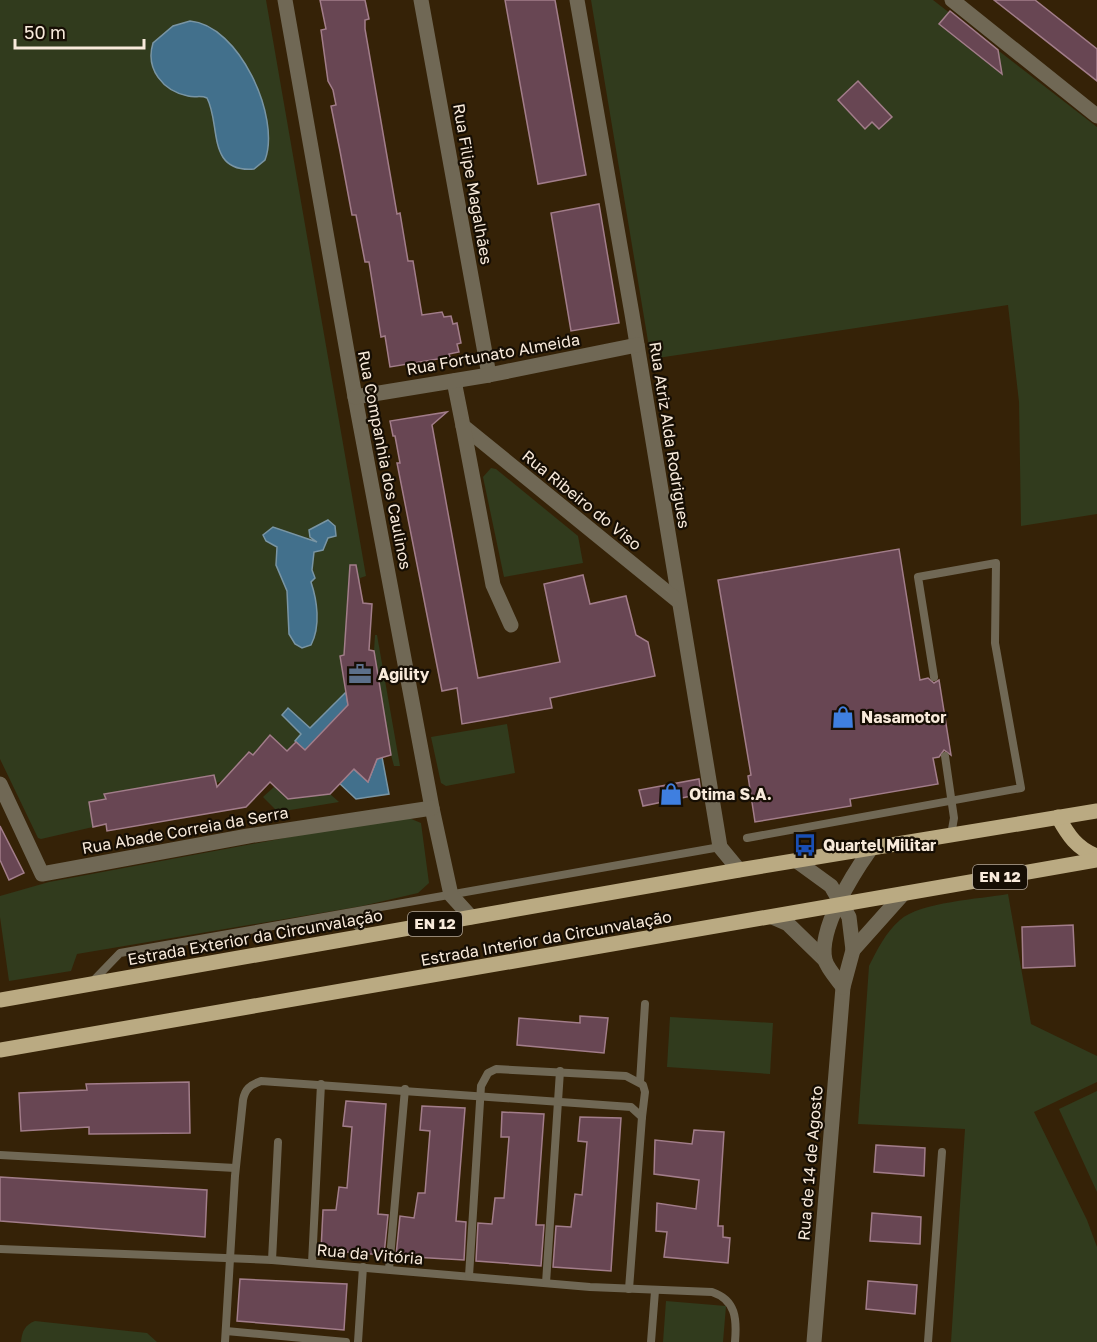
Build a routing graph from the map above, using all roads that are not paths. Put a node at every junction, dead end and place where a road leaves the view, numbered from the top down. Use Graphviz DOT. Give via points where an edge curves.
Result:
graph roads {
  1 [pos="285,0"];
  2 [pos="421,0"];
  3 [pos="577,0"];
  4 [pos="952,0"];
  5 [pos="1097,116"];
  6 [pos="637,345"];
  7 [pos="489,375"];
  8 [pos="454,381"];
  9 [pos="355,397"];
  10 [pos="463,426"];
  11 [pos="678,601"];
  12 [pos="511,625"];
  13 [pos="933,677"];
  14 [pos="945,756"];
  15 [pos="0,784"];
  16 [pos="952,801"];
  17 [pos="432,808"];
  18 [pos="1097,811"];
  19 [pos="1058,817"];
  20 [pos="951,835"];
  21 [pos="747,838"];
  22 [pos="720,847"];
  23 [pos="870,850"];
  24 [pos="1097,858"];
  25 [pos="798,862"];
  26 [pos="739,870"];
  27 [pos="903,894"];
  28 [pos="451,895"];
  29 [pos="840,904"];
  30 [pos="344,915"];
  31 [pos="772,917"];
  32 [pos="471,918"];
  33 [pos="369,936"];
  34 [pos="854,950"];
  35 [pos="825,960"];
  36 [pos="89,985"];
  37 [pos="843,987"];
  38 [pos="0,1000"];
  39 [pos="645,1004"];
  40 [pos="0,1050"];
  41 [pos="560,1071"];
  42 [pos="640,1082"];
  43 [pos="321,1084"];
  44 [pos="405,1089"];
  45 [pos="482,1095"];
  46 [pos="559,1100"];
  47 [pos="642,1117"];
  48 [pos="278,1142"];
  49 [pos="942,1152"];
  50 [pos="0,1155"];
  51 [pos="236,1168"];
  52 [pos="0,1248"];
  53 [pos="230,1259"];
  54 [pos="272,1260"];
  55 [pos="312,1263"];
  56 [pos="363,1267"];
  57 [pos="389,1269"];
  58 [pos="469,1276"];
  59 [pos="546,1283"];
  60 [pos="628,1289"];
  61 [pos="655,1291"];
  62 [pos="225,1331"];
  63 [pos="225,1342"];
  64 [pos="346,1342"];
  65 [pos="358,1342"];
  66 [pos="651,1342"];
  67 [pos="735,1342"];
  68 [pos="814,1342"];
  69 [pos="928,1342"];
  1 -- 9 [label="street, Rua Companhia dos Caulinos"];
  2 -- 7 [label="street, Rua Filipe Magalhães"];
  3 -- 6 [label="street, Rua Atriz Alda Rodrigues"];
  4 -- 5 [label="street"];
  6 -- 7 [label="street, Rua Fortunato Almeida"];
  6 -- 11 [label="street, Rua Atriz Alda Rodrigues"];
  7 -- 8 [label="street, Rua Fortunato Almeida"];
  8 -- 9 [label="street, Rua Fortunato Almeida"];
  8 -- 10 [label="street"];
  9 -- 17 [label="street, Rua Companhia dos Caulinos"];
  10 -- 11 [label="street, Rua Ribeiro do Viso"];
  10 -- 12 [label="street" via="493,585"];
  11 -- 22 [label="street, Rua Atriz Alda Rodrigues"];
  13 -- 16 [label="lane" via="918,577 996,563 995,644 1021,788"];
  14 -- 16 [label="lane"];
  15 -- 17 [label="street, Rua Abade Correia da Serra" via="42,874 248,836"];
  16 -- 20 [label="lane"];
  16 -- 21 [label="lane"];
  17 -- 28 [label="street, Rua Companhia dos Caulinos"];
  18 -- 19 [label="main road, Estrada Exterior da Circunvalação / EN 12"];
  19 -- 20 [label="main road, Estrada Exterior da Circunvalação / EN 12"];
  19 -- 24 [label="main road" via="1071,839"];
  20 -- 23 [label="main road, Estrada Exterior da Circunvalação / EN 12"];
  22 -- 26 [label="street, Rua Atriz Alda Rodrigues"];
  22 -- 28 [label="lane"];
  23 -- 25 [label="main road, Estrada Exterior da Circunvalação / EN 12"];
  23 -- 29 [label="street" via="847,882"];
  24 -- 27 [label="main road, Estrada Interior da Circunvalação / EN 12"];
  25 -- 26 [label="main road, Estrada Exterior da Circunvalação / EN 12"];
  25 -- 29 [label="street, Rua de 14 de Agosto" via="831,886"];
  26 -- 32 [label="main road, Estrada Exterior da Circunvalação / EN 12"];
  27 -- 29 [label="main road, Estrada Interior da Circunvalação / EN 12"];
  27 -- 34 [label="street, Rua de 14 de Agosto"];
  28 -- 30 [label="lane"];
  28 -- 32 [label="street, Rua Companhia dos Caulinos"];
  29 -- 31 [label="main road, Estrada Interior da Circunvalação / EN 12"];
  29 -- 34 [label="street, Rua de 14 de Agosto" via="849,917"];
  29 -- 35 [label="street" via="830,921"];
  30 -- 33 [label="lane"];
  30 -- 36 [label="lane" via="120,954"];
  31 -- 35 [label="street" via="788,924"];
  31 -- 40 [label="main road, Estrada Interior da Circunvalação / EN 12"];
  32 -- 33 [label="main road, Estrada Exterior da Circunvalação / EN 12"];
  33 -- 36 [label="main road, Estrada Exterior da Circunvalação / EN 12"];
  34 -- 37 [label="street, Rua de 14 de Agosto"];
  35 -- 37 [label="street"];
  36 -- 38 [label="main road, Estrada Exterior da Circunvalação / EN 12"];
  37 -- 68 [label="street, Rua de 14 de Agosto"];
  39 -- 42 [label="lane"];
  41 -- 42 [label="lane" via="616,1074"];
  41 -- 45 [label="lane" via="496,1069 483,1079"];
  41 -- 46 [label="lane"];
  42 -- 47 [label="lane" via="645,1092"];
  43 -- 44 [label="lane"];
  43 -- 51 [label="lane" via="275,1080 251,1085 243,1100"];
  43 -- 55 [label="lane"];
  44 -- 45 [label="lane"];
  44 -- 57 [label="lane"];
  45 -- 46 [label="lane"];
  45 -- 58 [label="lane"];
  46 -- 47 [label="lane" via="627,1105"];
  46 -- 59 [label="lane"];
  47 -- 60 [label="lane"];
  48 -- 54 [label="lane"];
  49 -- 69 [label="lane"];
  50 -- 51 [label="lane"];
  51 -- 53 [label="lane"];
  52 -- 53 [label="lane, Rua da Vitória"];
  53 -- 54 [label="lane, Rua da Vitória"];
  53 -- 62 [label="lane"];
  54 -- 55 [label="lane, Rua da Vitória"];
  55 -- 56 [label="lane, Rua da Vitória"];
  56 -- 57 [label="lane, Rua da Vitória"];
  56 -- 65 [label="lane"];
  57 -- 58 [label="lane, Rua da Vitória"];
  58 -- 59 [label="lane, Rua da Vitória"];
  59 -- 60 [label="lane, Rua da Vitória"];
  60 -- 61 [label="lane, Rua da Vitória"];
  61 -- 66 [label="lane"];
  61 -- 67 [label="lane, Rua da Vitória" via="712,1292 723,1296 736,1316"];
  62 -- 63 [label="lane"];
  62 -- 64 [label="lane"];
}
